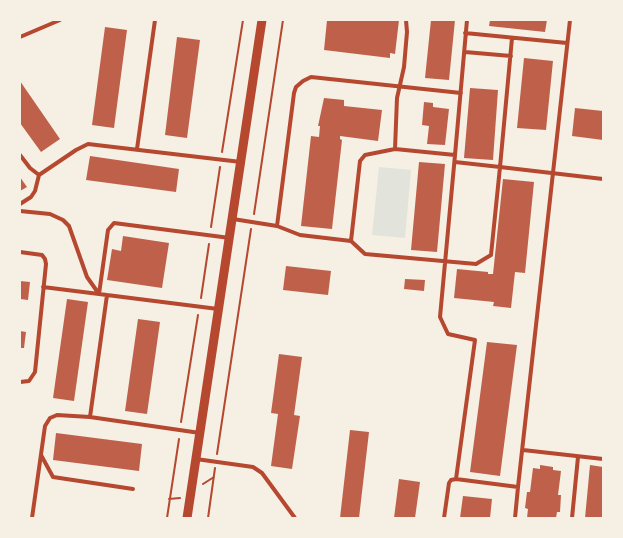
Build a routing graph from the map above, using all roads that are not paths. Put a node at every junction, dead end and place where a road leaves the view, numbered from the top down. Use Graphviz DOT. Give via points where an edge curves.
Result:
graph roads {
  1 [pos="60,20"];
  2 [pos="155,20"];
  3 [pos="262,20"];
  4 [pos="406,20"];
  5 [pos="467,20"];
  6 [pos="570,20"];
  7 [pos="465,33"];
  8 [pos="21,35"];
  9 [pos="512,38"];
  10 [pos="567,43"];
  11 [pos="465,52"];
  12 [pos="511,56"];
  13 [pos="400,86"];
  14 [pos="461,93"];
  15 [pos="137,149"];
  16 [pos="394,149"];
  17 [pos="455,155"];
  18 [pos="20,156"];
  19 [pos="241,162"];
  20 [pos="455,162"];
  21 [pos="500,167"];
  22 [pos="553,172"];
  23 [pos="38,175"];
  24 [pos="603,179"];
  25 [pos="20,204"];
  26 [pos="20,211"];
  27 [pos="233,219"];
  28 [pos="277,226"];
  29 [pos="230,238"];
  30 [pos="351,240"];
  31 [pos="20,252"];
  32 [pos="445,261"];
  33 [pos="43,286"];
  34 [pos="99,294"];
  35 [pos="107,295"];
  36 [pos="218,309"];
  37 [pos="20,382"];
  38 [pos="90,417"];
  39 [pos="200,433"];
  40 [pos="523,450"];
  41 [pos="41,455"];
  42 [pos="578,457"];
  43 [pos="196,459"];
  44 [pos="603,459"];
  45 [pos="456,479"];
  46 [pos="518,487"];
  47 [pos="133,489"];
  48 [pos="32,518"];
  49 [pos="187,518"];
  50 [pos="295,518"];
  51 [pos="444,518"];
  52 [pos="515,518"];
  53 [pos="572,518"];
  1 -- 8 [label="lane"];
  2 -- 15 [label="lane"];
  3 -- 19 [label="street"];
  4 -- 13 [label="lane"];
  5 -- 7 [label="lane"];
  6 -- 10 [label="lane"];
  7 -- 9 [label="lane"];
  7 -- 11 [label="lane"];
  9 -- 10 [label="lane"];
  9 -- 12 [label="lane"];
  10 -- 22 [label="lane"];
  11 -- 12 [label="lane"];
  11 -- 14 [label="lane"];
  12 -- 21 [label="lane"];
  13 -- 14 [label="lane"];
  13 -- 16 [label="lane"];
  13 -- 28 [label="lane" via="311,78 296,86"];
  14 -- 17 [label="lane"];
  15 -- 19 [label="lane"];
  15 -- 23 [label="lane" via="88,144"];
  16 -- 17 [label="lane"];
  16 -- 30 [label="lane" via="365,155 360,161"];
  17 -- 20 [label="lane"];
  18 -- 23 [label="lane"];
  19 -- 27 [label="street"];
  20 -- 21 [label="lane"];
  20 -- 32 [label="lane"];
  21 -- 22 [label="lane"];
  21 -- 32 [label="lane" via="491,255 476,264"];
  22 -- 24 [label="lane"];
  22 -- 40 [label="lane"];
  23 -- 25 [label="lane" via="35,191"];
  26 -- 34 [label="lane" via="50,214 69,226 87,278"];
  27 -- 28 [label="lane"];
  27 -- 29 [label="street"];
  28 -- 30 [label="lane" via="300,236"];
  29 -- 34 [label="lane" via="114,223 108,230"];
  29 -- 36 [label="street"];
  30 -- 32 [label="lane" via="365,254"];
  31 -- 33 [label="lane" via="42,255 45,259"];
  32 -- 45 [label="lane" via="440,317 448,334 475,340"];
  33 -- 34 [label="lane"];
  33 -- 37 [label="lane" via="35,372 29,381"];
  34 -- 35 [label="lane"];
  35 -- 36 [label="lane"];
  35 -- 38 [label="lane"];
  36 -- 39 [label="street"];
  38 -- 39 [label="lane"];
  38 -- 41 [label="lane" via="57,415 50,418 45,426"];
  39 -- 43 [label="street"];
  40 -- 42 [label="lane"];
  40 -- 46 [label="lane"];
  41 -- 47 [label="lane" via="53,477"];
  41 -- 48 [label="lane"];
  42 -- 44 [label="lane"];
  42 -- 53 [label="lane"];
  43 -- 49 [label="street"];
  43 -- 50 [label="lane" via="253,467 262,473"];
  45 -- 46 [label="lane"];
  45 -- 51 [label="lane" via="449,483"];
  46 -- 52 [label="lane"];
}
